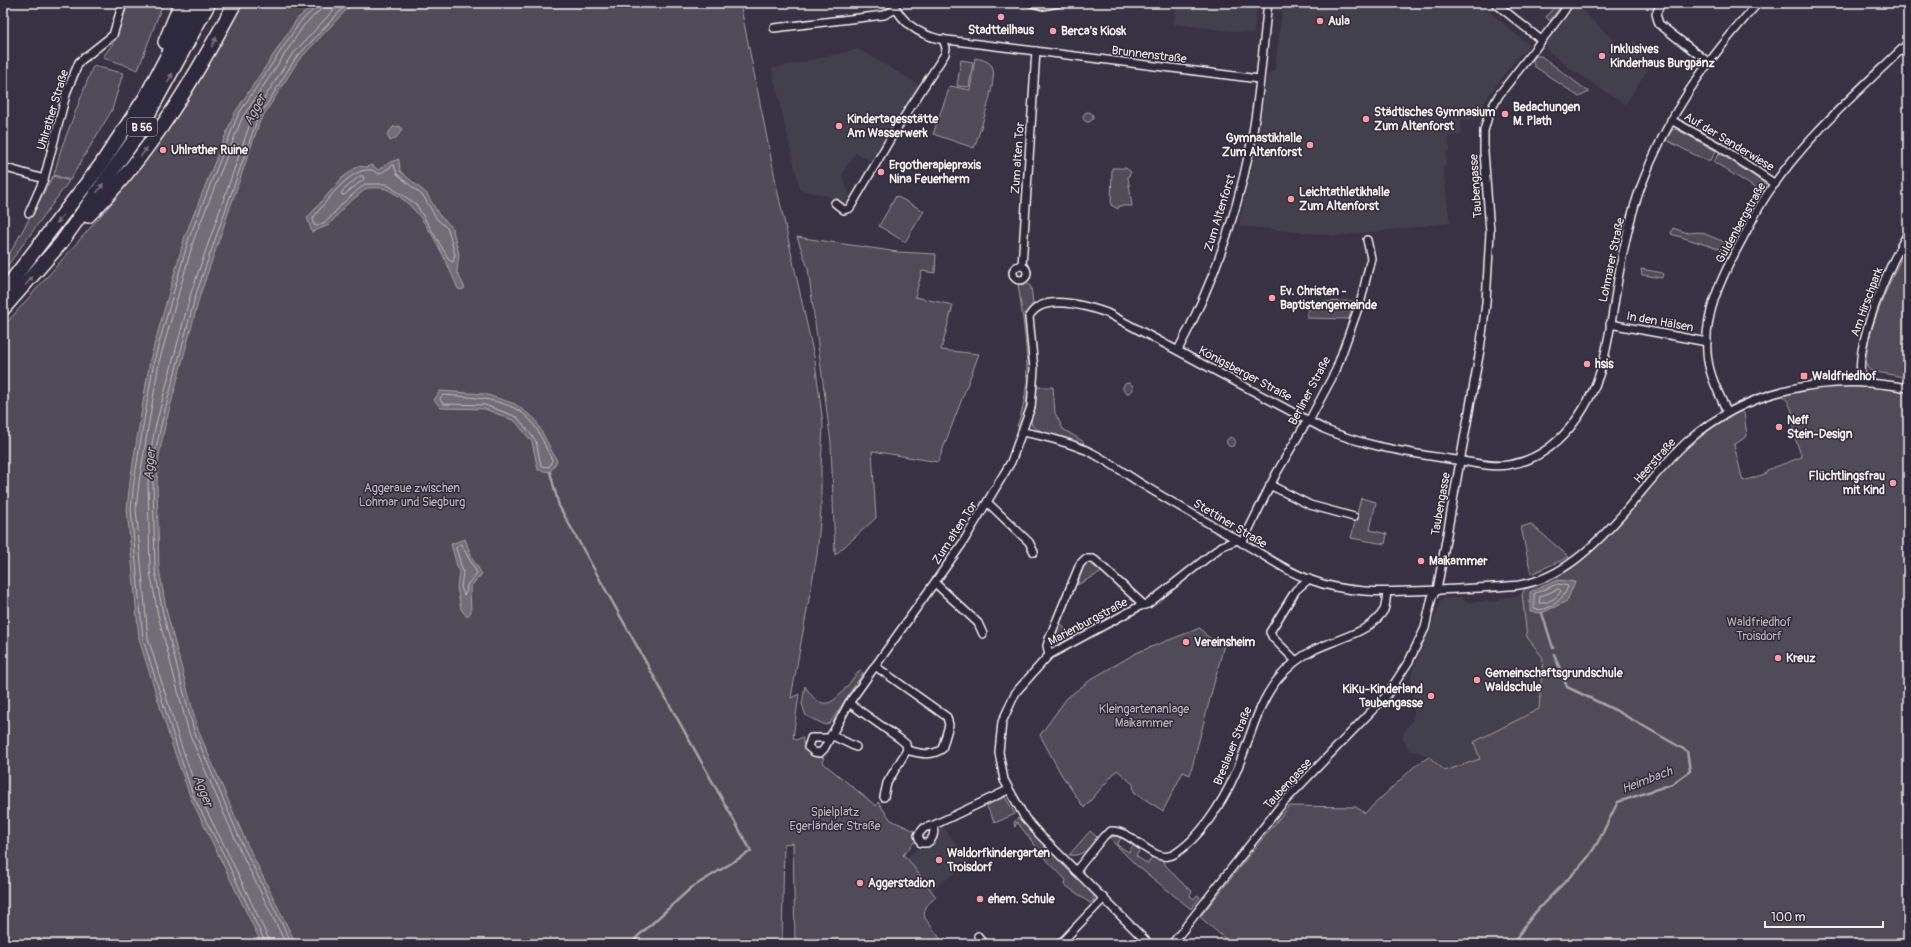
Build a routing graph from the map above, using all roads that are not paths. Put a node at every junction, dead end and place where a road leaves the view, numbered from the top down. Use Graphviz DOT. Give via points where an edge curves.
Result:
graph roads {
  1 [pos="123,3"];
  2 [pos="180,3"];
  3 [pos="195,3"];
  4 [pos="210,3"];
  5 [pos="235,3"];
  6 [pos="1031,3"];
  7 [pos="1058,3"];
  8 [pos="1268,3"];
  9 [pos="1495,3"];
  10 [pos="1569,3"];
  11 [pos="1661,3"];
  12 [pos="1758,3"];
  13 [pos="895,6"];
  14 [pos="774,28"];
  15 [pos="943,39"];
  16 [pos="1542,40"];
  17 [pos="1908,43"];
  18 [pos="1036,51"];
  19 [pos="1708,62"];
  20 [pos="1260,79"];
  21 [pos="1671,120"];
  22 [pos="100,166"];
  23 [pos="3,167"];
  24 [pos="44,179"];
  25 [pos="1775,184"];
  26 [pos="835,204"];
  27 [pos="29,212"];
  28 [pos="1908,233"];
  29 [pos="1367,240"];
  30 [pos="61,243"];
  31 [pos="1022,266"];
  32 [pos="3,292"];
  33 [pos="3,309"];
  34 [pos="1030,317"];
  35 [pos="1610,324"];
  36 [pos="1707,342"];
  37 [pos="1178,350"];
  38 [pos="1863,383"];
  39 [pos="1908,388"];
  40 [pos="1727,412"];
  41 [pos="1309,421"];
  42 [pos="1023,432"];
  43 [pos="1460,460"];
  44 [pos="1270,485"];
  45 [pos="988,503"];
  46 [pos="1354,518"];
  47 [pos="1239,541"];
  48 [pos="1034,552"];
  49 [pos="1309,580"];
  50 [pos="935,583"];
  51 [pos="1437,590"];
  52 [pos="1387,592"];
  53 [pos="1144,605"];
  54 [pos="983,634"];
  55 [pos="1049,655"];
  56 [pos="1296,661"];
  57 [pos="875,666"];
  58 [pos="849,703"];
  59 [pos="856,748"];
  60 [pos="907,750"];
  61 [pos="1008,790"];
  62 [pos="884,797"];
  63 [pos="934,825"];
  64 [pos="1076,870"];
  65 [pos="1104,898"];
  66 [pos="978,936"];
  67 [pos="983,944"];
  68 [pos="1060,944"];
  69 [pos="1149,944"];
  70 [pos="1172,944"];
  1 -- 24 [label="street, Uhlrather Straße" via="112,35 79,62 67,92"];
  2 -- 22 [label="highway" via="169,36 113,137"];
  3 -- 22 [label="highway, B 56" via="145,98"];
  30 -- 4 [label="highway, B 56, one-way" via="136,137"];
  30 -- 5 [label="highway, one-way" via="112,193 136,162 202,63"];
  6 -- 7 [label="street" via="1043,6"];
  8 -- 20 [label="street, Zum Altenforst"];
  9 -- 16 [label="street"];
  10 -- 16 [label="street, Taubengasse"];
  11 -- 19 [label="street" via="1656,14 1659,24"];
  12 -- 19 [label="street, Lohmarer Straße"];
  13 -- 14 [label="street" via="884,15"];
  13 -- 15 [label="street, Brunnenstraße" via="904,20 917,30 927,36"];
  15 -- 18 [label="street, Brunnenstraße"];
  15 -- 26 [label="street" via="945,54 895,131 850,208 844,210"];
  16 -- 43 [label="street, Taubengasse" via="1498,96 1489,113 1484,131 1490,232 1489,273 1483,335"];
  17 -- 25 [label="street, Güldenbergstraße" via="1809,141"];
  18 -- 20 [label="street, Brunnenstraße"];
  18 -- 31 [label="street, Zum alten Tor"];
  19 -- 21 [label="street, Lohmarer Straße"];
  20 -- 37 [label="street, Zum Altenforst" via="1250,146 1230,227 1196,315"];
  21 -- 25 [label="street, Auf der Sanderwiese"];
  21 -- 35 [label="street, Lohmarer Straße" via="1652,160 1635,206"];
  22 -- 32 [label="highway, B 56, one-way"];
  23 -- 24 [label="street"];
  24 -- 27 [label="street, Uhlrather Straße"];
  25 -- 36 [label="street, Güldenbergstraße" via="1726,270 1710,313"];
  28 -- 38 [label="street, Am Hirschpark" via="1888,275 1864,340 1860,370"];
  29 -- 41 [label="street, Berliner Straße" via="1371,258 1355,318 1336,370"];
  33 -- 30 [label="highway, B 56, one-way"];
  34 -- 37 [label="street, Königsberger Straße" via="1032,311 1044,305 1059,303 1084,306 1107,313"];
  34 -- 42 [label="street, Zum alten Tor" via="1034,377 1031,407"];
  35 -- 36 [label="street, In den Hälsen"];
  35 -- 43 [label="street, Lohmarer Straße" via="1602,365 1594,388 1580,413 1558,440 1538,455 1518,463 1494,465"];
  36 -- 40 [label="street, Güldenbergstraße" via="1713,380"];
  37 -- 41 [label="street, Königsberger Straße"];
  38 -- 39 [label="street, Heerstraße"];
  38 -- 40 [label="street, Heerstraße" via="1790,388 1745,403"];
  40 -- 51 [label="street, Heerstraße" via="1685,443 1601,538 1572,562 1526,584"];
  41 -- 43 [label="street, Königsberger Straße" via="1340,436 1372,446"];
  41 -- 44 [label="street, Berliner Straße"];
  42 -- 45 [label="street, Zum alten Tor" via="1011,462"];
  42 -- 47 [label="street, Stettiner Straße" via="1042,435 1087,451"];
  43 -- 51 [label="street, Taubengasse"];
  44 -- 46 [label="street" via="1310,505"];
  44 -- 47 [label="street, Berliner Straße"];
  45 -- 48 [label="street" via="1029,542"];
  45 -- 50 [label="street, Zum alten Tor"];
  47 -- 49 [label="street, Stettiner Straße"];
  47 -- 53 [label="street, Marienburgstraße" via="1222,546"];
  49 -- 52 [label="street, Stettiner Straße" via="1335,587"];
  49 -- 56 [label="street" via="1296,590 1270,632"];
  50 -- 54 [label="street" via="978,623"];
  50 -- 57 [label="street, Zum alten Tor"];
  51 -- 52 [label="street, Stettiner Straße"];
  51 -- 70 [label="street, Taubengasse" via="1432,597 1425,628 1409,662 1387,695 1282,804"];
  52 -- 56 [label="street, Breslauer Straße" via="1384,610 1367,626 1352,635 1314,649"];
  53 -- 55 [label="street, Marienburgstraße"];
  53 -- 55 [label="street" via="1096,561 1085,559 1080,564 1049,639"];
  55 -- 61 [label="street, Marienburgstraße" via="1016,692 1002,722 999,757"];
  56 -- 64 [label="street, Breslauer Straße" via="1265,698 1226,792 1200,830 1184,846 1172,856 1161,856 1119,832 1111,831"];
  57 -- 58 [label="street, Zum alten Tor"];
  57 -- 60 [label="street" via="947,717 949,725 942,749 926,754"];
  58 -- 59 [label="street, Zum alten Tor" via="830,736"];
  58 -- 60 [label="street" via="900,739 906,744"];
  60 -- 62 [label="street" via="887,783"];
  61 -- 63 [label="street"];
  61 -- 64 [label="street, Marienburgstraße" via="1030,823"];
  64 -- 65 [label="street, Marienburgstraße"];
  65 -- 68 [label="street"];
  65 -- 69 [label="street, Marienburgstraße"];
  66 -- 67 [label="street"];
}
